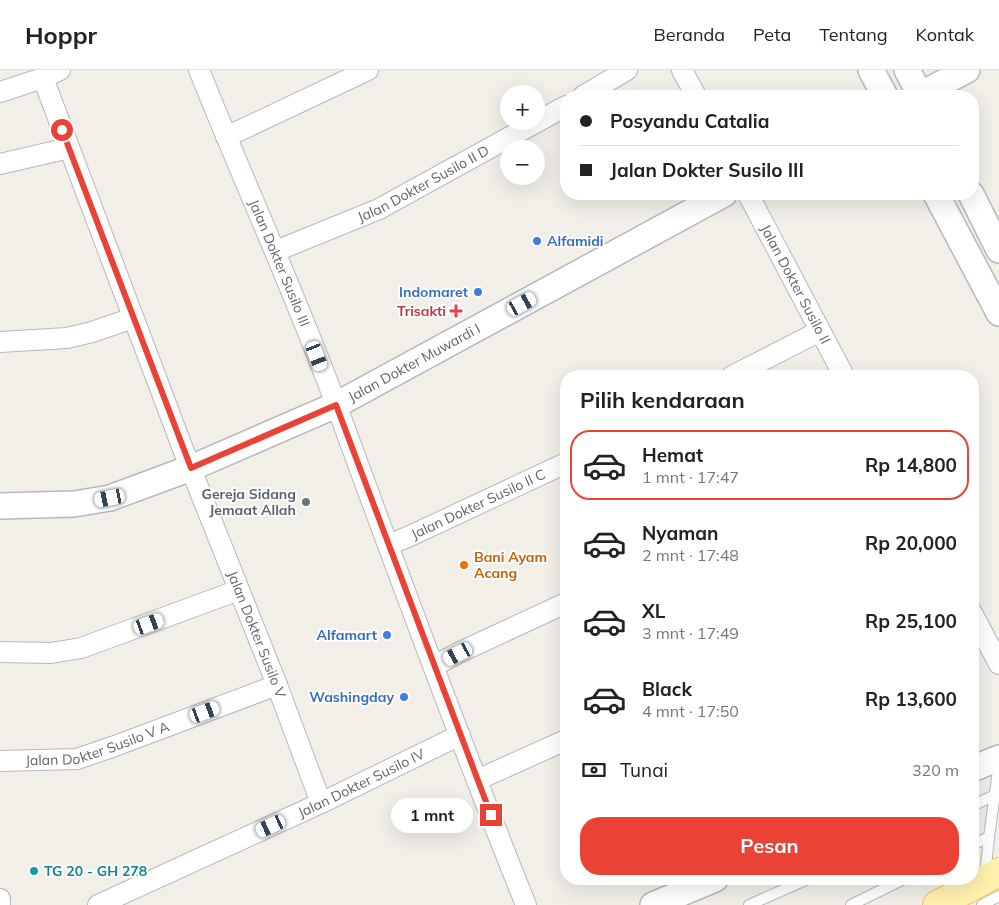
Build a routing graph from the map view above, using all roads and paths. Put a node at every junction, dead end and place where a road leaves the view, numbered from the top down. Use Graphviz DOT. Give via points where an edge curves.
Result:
graph roads {
  1 [pos="199,70"];
  2 [pos="368,70"];
  3 [pos="627,70"];
  4 [pos="682,70"];
  5 [pos="871,70"];
  6 [pos="907,70"];
  7 [pos="967,70"];
  8 [pos="51,74"];
  9 [pos="593,90"];
  10 [pos="693,90"];
  11 [pos="882,90"];
  12 [pos="917,90"];
  13 [pos="931,90"];
  14 [pos="0,92"];
  15 [pos="560,109"];
  16 [pos="226,137"];
  17 [pos="69,148"];
  18 [pos="0,164"];
  19 [pos="713,200"];
  20 [pos="751,200"];
  21 [pos="939,200"];
  22 [pos="974,200"];
  23 [pos="999,250"];
  24 [pos="276,251"];
  25 [pos="999,313"];
  26 [pos="133,318"];
  27 [pos="820,330"];
  28 [pos="0,342"];
  29 [pos="743,370"];
  30 [pos="841,370"];
  31 [pos="336,405"];
  32 [pos="560,466"];
  33 [pos="191,468"];
  34 [pos="0,506"];
  35 [pos="388,545"];
  36 [pos="239,590"];
  37 [pos="560,606"];
  38 [pos="979,626"];
  39 [pos="0,652"];
  40 [pos="999,664"];
  41 [pos="434,666"];
  42 [pos="277,685"];
  43 [pos="460,735"];
  44 [pos="560,743"];
  45 [pos="999,758"];
  46 [pos="0,761"];
  47 [pos="999,763"];
  48 [pos="979,766"];
  49 [pos="478,780"];
  50 [pos="995,795"];
  51 [pos="320,803"];
  52 [pos="979,803"];
  53 [pos="989,837"];
  54 [pos="979,842"];
  55 [pos="701,885"];
  56 [pos="794,885"];
  57 [pos="892,885"];
  58 [pos="991,888"];
  59 [pos="0,899"];
  60 [pos="0,905"];
  61 [pos="98,905"];
  62 [pos="526,905"];
  63 [pos="653,905"];
  64 [pos="749,905"];
  65 [pos="851,905"];
  66 [pos="937,905"];
  1 -- 16 [label="street, Jalan Dokter Susilo III"];
  2 -- 16 [label="street"];
  3 -- 9 [label="street"];
  4 -- 10 [label="street"];
  5 -- 11 [label="street"];
  6 -- 12 [label="street"];
  7 -- 13 [label="street"];
  8 -- 14 [label="street"];
  8 -- 17 [label="street, Jalan Dokter Susilo V"];
  15 -- 24 [label="street, Jalan Dokter Susilo II D" via="379,209"];
  16 -- 24 [label="street, Jalan Dokter Susilo III"];
  17 -- 18 [label="street"];
  17 -- 26 [label="street, Jalan Dokter Susilo V"];
  19 -- 31 [label="street, Jalan Dokter Muwardi I"];
  20 -- 27 [label="street, Jalan Dokter Susilo II"];
  21 -- 25 [label="street"];
  22 -- 23 [label="street"];
  24 -- 31 [label="street, Jalan Dokter Susilo III"];
  26 -- 28 [label="street" via="67,338"];
  26 -- 33 [label="street, Jalan Dokter Susilo V"];
  27 -- 29 [label="street"];
  27 -- 30 [label="street, Jalan Dokter Susilo II"];
  31 -- 33 [label="street, Jalan Dokter Muwardi I"];
  31 -- 35 [label="street, Jalan Dokter Susilo III"];
  32 -- 35 [label="street, Jalan Dokter Susilo II C"];
  33 -- 34 [label="street, Jalan Dokter Muwardi I" via="110,498 74,504"];
  33 -- 36 [label="street, Jalan Dokter Susilo V"];
  35 -- 41 [label="street, Jalan Dokter Susilo III"];
  36 -- 39 [label="street" via="81,648 51,654"];
  36 -- 42 [label="street, Jalan Dokter Susilo V"];
  37 -- 41 [label="street"];
  38 -- 40 [label="street"];
  41 -- 43 [label="street, Jalan Dokter Susilo III"];
  42 -- 46 [label="street, Jalan Dokter Susilo V A" via="78,759"];
  42 -- 51 [label="street, Jalan Dokter Susilo V"];
  43 -- 49 [label="street, Jalan Dokter Susilo III"];
  43 -- 51 [label="street, Jalan Dokter Susilo IV"];
  44 -- 49 [label="street"];
  45 -- 48 [label="street"];
  47 -- 50 [label="lane"];
  49 -- 62 [label="street, Jalan Dokter Susilo III"];
  50 -- 52 [label="lane"];
  50 -- 53 [label="lane"];
  51 -- 61 [label="street, Jalan Dokter Susilo IV"];
  53 -- 54 [label="lane"];
  53 -- 58 [label="lane"];
  55 -- 63 [label="street"];
  56 -- 64 [label="lane"];
  57 -- 65 [label="lane"];
  58 -- 66 [label="main road"];
  59 -- 60 [label="street"];
}
